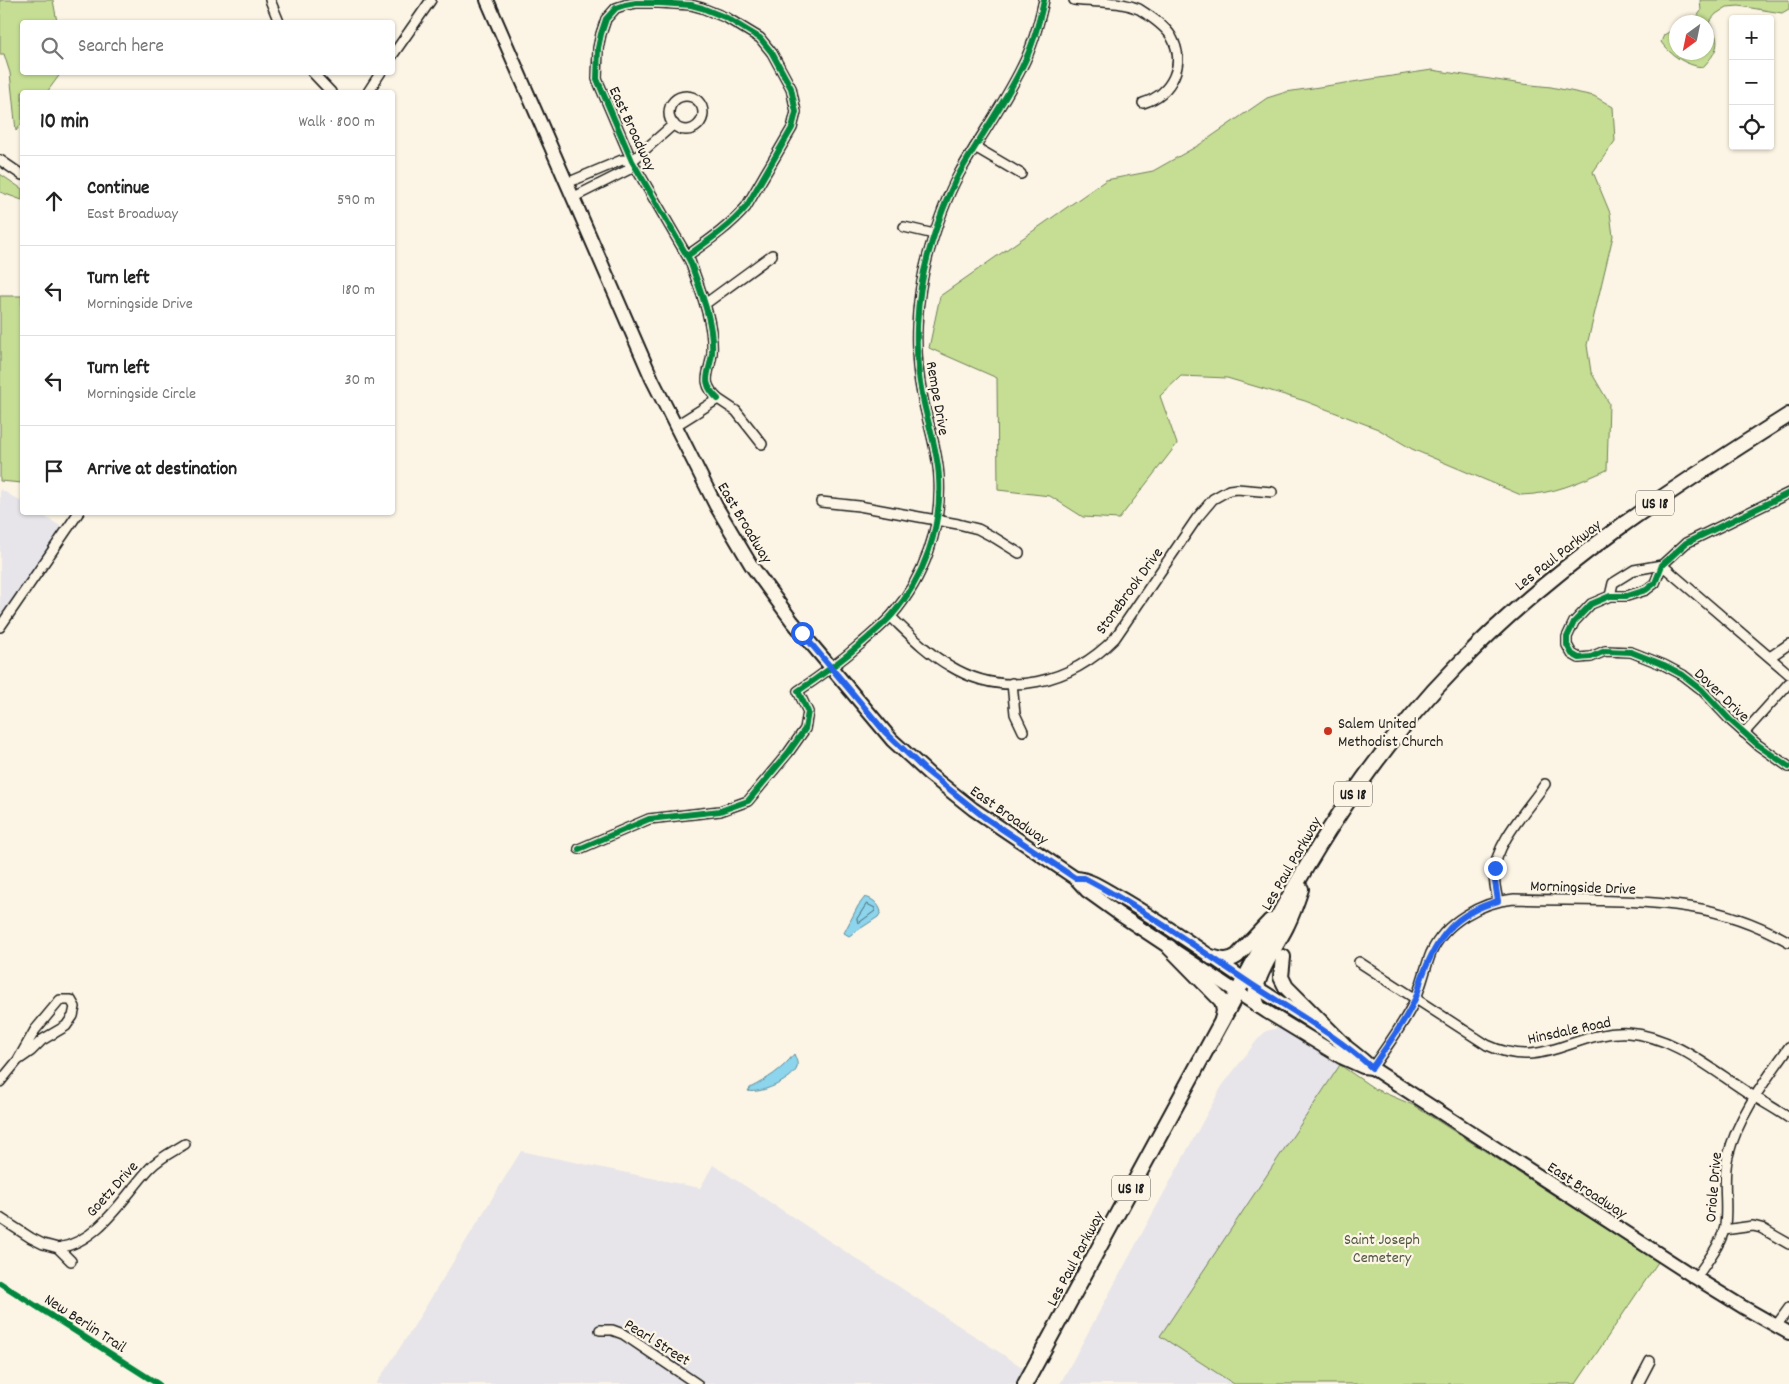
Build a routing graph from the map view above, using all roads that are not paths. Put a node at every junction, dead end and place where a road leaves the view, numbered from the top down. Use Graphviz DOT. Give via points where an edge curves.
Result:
graph roads {
  1 [pos="270,0"];
  2 [pos="431,0"];
  3 [pos="487,0"];
  4 [pos="1044,0"];
  5 [pos="1074,0"];
  6 [pos="278,20"];
  7 [pos="395,52"];
  8 [pos="315,75"];
  9 [pos="379,75"];
  10 [pos="329,90"];
  11 [pos="369,90"];
  12 [pos="1143,103"];
  13 [pos="674,124"];
  14 [pos="975,147"];
  15 [pos="0,160"];
  16 [pos="632,161"];
  17 [pos="20,174"];
  18 [pos="1022,174"];
  19 [pos="567,183"];
  20 [pos="574,197"];
  21 [pos="904,227"];
  22 [pos="934,234"];
  23 [pos="772,255"];
  24 [pos="687,256"];
  25 [pos="705,304"];
  26 [pos="718,399"];
  27 [pos="1789,415"];
  28 [pos="675,426"];
  29 [pos="762,444"];
  30 [pos="1272,492"];
  31 [pos="1789,493"];
  32 [pos="820,502"];
  33 [pos="77,515"];
  34 [pos="937,520"];
  35 [pos="1019,553"];
  36 [pos="1662,565"];
  37 [pos="1610,596"];
  38 [pos="891,617"];
  39 [pos="0,627"];
  40 [pos="1789,644"];
  41 [pos="1770,657"];
  42 [pos="831,669"];
  43 [pos="1789,674"];
  44 [pos="1012,683"];
  45 [pos="1789,683"];
  46 [pos="1023,731"];
  47 [pos="1744,733"];
  48 [pos="1789,767"];
  49 [pos="1545,784"];
  50 [pos="579,849"];
  51 [pos="1308,864"];
  52 [pos="1075,878"];
  53 [pos="1498,901"];
  54 [pos="1286,904"];
  55 [pos="1789,942"];
  56 [pos="1169,947"];
  57 [pos="1211,956"];
  58 [pos="1283,957"];
  59 [pos="1359,962"];
  60 [pos="1255,986"];
  61 [pos="1238,992"];
  62 [pos="1416,999"];
  63 [pos="1258,1006"];
  64 [pos="1222,1022"];
  65 [pos="1344,1045"];
  66 [pos="1789,1047"];
  67 [pos="18,1060"];
  68 [pos="1372,1068"];
  69 [pos="0,1082"];
  70 [pos="1756,1097"];
  71 [pos="1789,1118"];
  72 [pos="185,1144"];
  73 [pos="0,1218"];
  74 [pos="1724,1230"];
  75 [pos="1789,1244"];
  76 [pos="58,1248"];
  77 [pos="71,1261"];
  78 [pos="1696,1278"];
  79 [pos="1789,1308"];
  80 [pos="1783,1321"];
  81 [pos="600,1330"];
  82 [pos="1789,1332"];
  83 [pos="1650,1361"];
  84 [pos="697,1384"];
  85 [pos="1025,1384"];
  86 [pos="1638,1384"];
  1 -- 6 [label="street"];
  2 -- 7 [label="street"];
  3 -- 19 [label="main road, East Broadway"];
  4 -- 14 [label="street, Rempe Drive" via="1023,66"];
  5 -- 12 [label="street" via="1128,5 1155,19 1171,36 1178,56 1176,73 1161,94"];
  8 -- 10 [label="street"];
  9 -- 11 [label="street"];
  13 -- 16 [label="street"];
  14 -- 18 [label="street"];
  14 -- 22 [label="street, Rempe Drive" via="945,203"];
  15 -- 17 [label="street"];
  16 -- 19 [label="street" via="622,160"];
  16 -- 20 [label="street" via="628,170"];
  16 -- 24 [label="street, East Broadway"];
  16 -- 24 [label="street, East Broadway" via="597,80 601,34 612,11 636,3 691,5 727,18 765,44 786,76 793,95 796,112 792,128 746,207"];
  19 -- 20 [label="main road, East Broadway"];
  20 -- 28 [label="main road, East Broadway"];
  21 -- 22 [label="street"];
  22 -- 34 [label="street, Rempe Drive" via="920,298 917,364 936,453 939,478"];
  23 -- 25 [label="street"];
  24 -- 25 [label="street, East Broadway"];
  25 -- 26 [label="street, East Broadway" via="712,351 706,381"];
  26 -- 28 [label="street"];
  26 -- 29 [label="street" via="736,411"];
  27 -- 51 [label="main road, Les Paul Parkway / US 18" via="1622,525 1562,569 1502,621 1445,679 1400,732 1345,805"];
  28 -- 42 [label="main road, East Broadway" via="747,559 788,618"];
  30 -- 44 [label="street, Stonebrook Drive" via="1229,490 1213,499 1124,626 1102,651 1062,675 1042,681"];
  31 -- 36 [label="street" via="1686,543"];
  32 -- 34 [label="street"];
  33 -- 39 [label="street"];
  34 -- 35 [label="street" via="978,530"];
  34 -- 38 [label="street, Rempe Drive" via="921,570"];
  36 -- 37 [label="street" via="1634,570 1613,583"];
  36 -- 37 [label="street" via="1655,583 1646,590 1627,596"];
  36 -- 41 [label="street"];
  37 -- 47 [label="street, Dover Drive" via="1591,604 1574,622 1566,645 1572,654 1579,658 1605,651 1631,652 1664,665 1701,689"];
  38 -- 42 [label="street, Rempe Drive"];
  38 -- 44 [label="street, Stonebrook Drive" via="925,649 952,667 981,679"];
  40 -- 41 [label="street"];
  41 -- 43 [label="street"];
  42 -- 50 [label="street, Rempe Drive" via="798,692 808,712 805,729 748,801 720,811 649,819"];
  42 -- 52 [label="main road, East Broadway" via="885,732 929,774 984,817"];
  44 -- 46 [label="street" via="1015,714"];
  45 -- 47 [label="street"];
  47 -- 48 [label="street, Dover Drive"];
  49 -- 53 [label="street" via="1506,838 1494,875"];
  51 -- 54 [label="main road, Les Paul Parkway / US 18"];
  51 -- 60 [label="main road" via="1295,907"];
  52 -- 56 [label="main road, East Broadway" via="1119,914"];
  52 -- 57 [label="main road, East Broadway" via="1084,878 1130,903"];
  53 -- 55 [label="street, Morningside Drive" via="1598,901 1691,907 1744,922"];
  53 -- 62 [label="street, Morningside Drive" via="1472,912 1445,932 1432,952"];
  54 -- 57 [label="main road" via="1233,959 1221,961"];
  54 -- 60 [label="main road, Les Paul Parkway / US 18"];
  56 -- 61 [label="main road, East Broadway"];
  56 -- 64 [label="main road" via="1222,1001"];
  57 -- 60 [label="main road, East Broadway"];
  58 -- 65 [label="main road" via="1281,977 1286,987"];
  59 -- 62 [label="street, Hinsdale Road"];
  60 -- 61 [label="main road, Les Paul Parkway / US 18"];
  60 -- 63 [label="main road" via="1254,999"];
  60 -- 65 [label="main road, East Broadway"];
  61 -- 63 [label="main road, East Broadway"];
  61 -- 64 [label="main road, Les Paul Parkway / US 18"];
  62 -- 68 [label="street, Morningside Drive"];
  62 -- 70 [label="street, Hinsdale Road" via="1487,1045 1510,1053 1550,1052 1612,1033 1644,1035 1690,1055"];
  63 -- 68 [label="main road, East Broadway" via="1346,1060"];
  64 -- 85 [label="main road, Les Paul Parkway / US 18"];
  65 -- 68 [label="main road, East Broadway"];
  66 -- 70 [label="street, Oriole Drive"];
  67 -- 67 [label="street" via="46,1015 60,1000 71,1000 75,1008 66,1026"];
  67 -- 69 [label="street"];
  68 -- 78 [label="main road, East Broadway"];
  70 -- 71 [label="street, Hinsdale Road"];
  70 -- 74 [label="street, Oriole Drive" via="1740,1122 1728,1156"];
  72 -- 76 [label="street, Goetz Drive" via="151,1166 116,1211 89,1235"];
  73 -- 76 [label="street" via="31,1238"];
  74 -- 75 [label="street" via="1753,1226"];
  74 -- 78 [label="street, Oriole Drive"];
  76 -- 77 [label="street"];
  78 -- 80 [label="main road, East Broadway"];
  79 -- 80 [label="street"];
  80 -- 82 [label="main road, East Broadway"];
  81 -- 84 [label="street, Pearl Street" via="623,1334"];
  83 -- 86 [label="street"];
}
